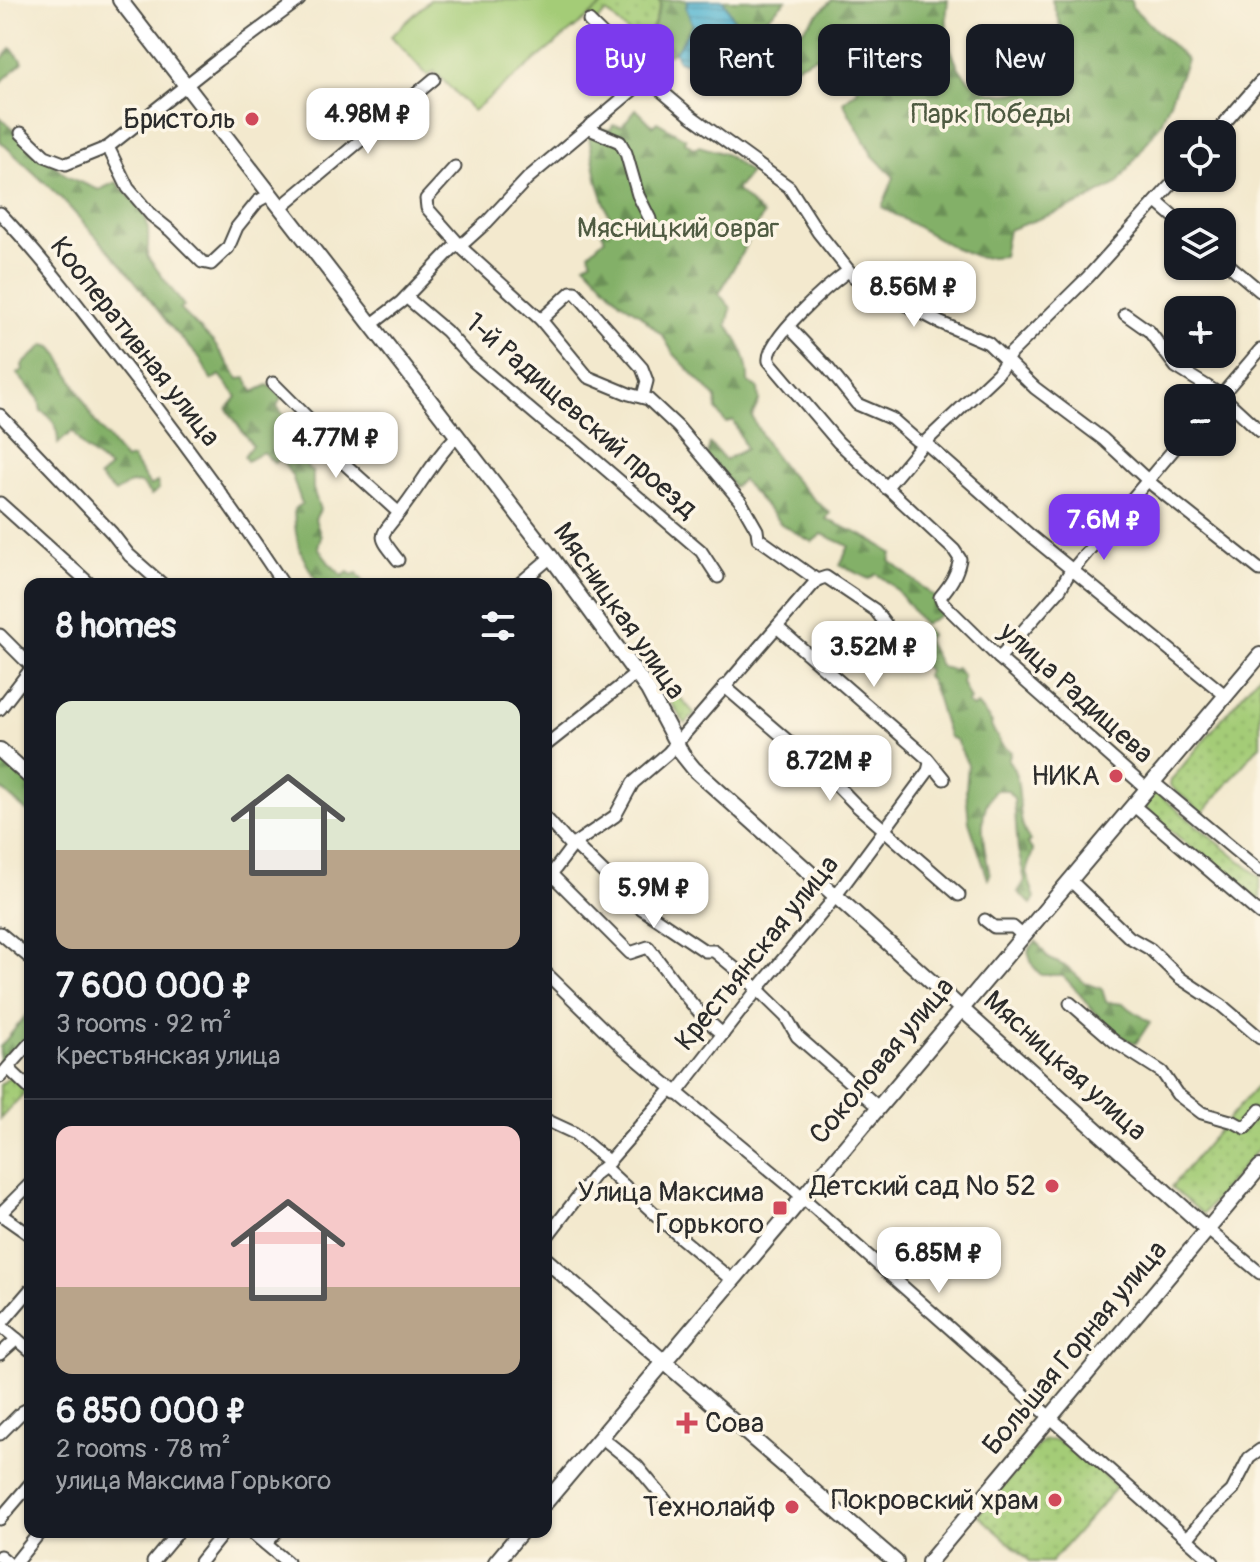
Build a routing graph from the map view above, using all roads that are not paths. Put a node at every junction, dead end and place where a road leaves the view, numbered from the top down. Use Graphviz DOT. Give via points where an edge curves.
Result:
graph roads {
  1 [pos="120,0"];
  2 [pos="299,0"];
  3 [pos="589,21"];
  4 [pos="592,24"];
  5 [pos="434,79"];
  6 [pos="1260,82"];
  7 [pos="185,85"];
  8 [pos="625,96"];
  9 [pos="668,96"];
  10 [pos="1227,120"];
  11 [pos="590,125"];
  12 [pos="21,133"];
  13 [pos="108,147"];
  14 [pos="455,167"];
  15 [pos="1165,192"];
  16 [pos="271,194"];
  17 [pos="1157,202"];
  18 [pos="281,207"];
  19 [pos="1164,208"];
  20 [pos="0,213"];
  21 [pos="650,219"];
  22 [pos="460,244"];
  23 [pos="848,271"];
  24 [pos="1236,271"];
  25 [pos="1260,291"];
  26 [pos="406,297"];
  27 [pos="1125,314"];
  28 [pos="541,320"];
  29 [pos="371,325"];
  30 [pos="789,327"];
  31 [pos="1260,350"];
  32 [pos="1007,359"];
  33 [pos="273,383"];
  34 [pos="1201,384"];
  35 [pos="1231,384"];
  36 [pos="643,396"];
  37 [pos="1236,411"];
  38 [pos="0,415"];
  39 [pos="1260,431"];
  40 [pos="458,435"];
  41 [pos="923,444"];
  42 [pos="1168,456"];
  43 [pos="1148,480"];
  44 [pos="886,488"];
  45 [pos="0,503"];
  46 [pos="399,513"];
  47 [pos="551,557"];
  48 [pos="398,560"];
  49 [pos="1073,570"];
  50 [pos="1260,570"];
  51 [pos="718,577"];
  52 [pos="83,578"];
  53 [pos="155,578"];
  54 [pos="279,578"];
  55 [pos="526,578"];
  56 [pos="817,580"];
  57 [pos="777,627"];
  58 [pos="891,631"];
  59 [pos="0,635"];
  60 [pos="1260,655"];
  61 [pos="999,658"];
  62 [pos="24,661"];
  63 [pos="637,673"];
  64 [pos="24,675"];
  65 [pos="724,686"];
  66 [pos="1225,695"];
  67 [pos="0,709"];
  68 [pos="552,740"];
  69 [pos="676,742"];
  70 [pos="0,750"];
  71 [pos="930,763"];
  72 [pos="24,772"];
  73 [pos="944,779"];
  74 [pos="1150,785"];
  75 [pos="1133,805"];
  76 [pos="552,824"];
  77 [pos="885,830"];
  78 [pos="573,845"];
  79 [pos="1260,871"];
  80 [pos="552,874"];
  81 [pos="1070,880"];
  82 [pos="552,881"];
  83 [pos="959,895"];
  84 [pos="835,897"];
  85 [pos="1260,914"];
  86 [pos="985,920"];
  87 [pos="0,933"];
  88 [pos="1022,935"];
  89 [pos="24,953"];
  90 [pos="552,979"];
  91 [pos="757,990"];
  92 [pos="1070,1003"];
  93 [pos="961,1007"];
  94 [pos="723,1034"];
  95 [pos="1260,1038"];
  96 [pos="24,1050"];
  97 [pos="4,1072"];
  98 [pos="24,1085"];
  99 [pos="674,1092"];
  100 [pos="878,1107"];
  101 [pos="1260,1110"];
  102 [pos="552,1123"];
  103 [pos="607,1164"];
  104 [pos="1260,1167"];
  105 [pos="24,1190"];
  106 [pos="803,1198"];
  107 [pos="0,1214"];
  108 [pos="1207,1229"];
  109 [pos="552,1230"];
  110 [pos="24,1231"];
  111 [pos="552,1265"];
  112 [pos="1260,1273"];
  113 [pos="733,1281"];
  114 [pos="24,1297"];
  115 [pos="0,1325"];
  116 [pos="17,1339"];
  117 [pos="24,1345"];
  118 [pos="0,1354"];
  119 [pos="665,1363"];
  120 [pos="24,1411"];
  121 [pos="1049,1417"];
  122 [pos="0,1434"];
  123 [pos="601,1437"];
  124 [pos="1260,1450"];
  125 [pos="552,1488"];
  126 [pos="24,1491"];
  127 [pos="666,1501"];
  128 [pos="0,1519"];
  129 [pos="35,1538"];
  130 [pos="173,1538"];
  131 [pos="219,1538"];
  132 [pos="258,1538"];
  133 [pos="271,1538"];
  134 [pos="516,1538"];
  135 [pos="1187,1539"];
  136 [pos="266,1544"];
  137 [pos="0,1556"];
  138 [pos="7,1562"];
  139 [pos="16,1562"];
  140 [pos="153,1562"];
  141 [pos="200,1562"];
  142 [pos="287,1562"];
  143 [pos="496,1562"];
  144 [pos="896,1562"];
  145 [pos="929,1562"];
  146 [pos="1213,1562"];
  1 -- 7 [label="main road, Мясницкая улица"];
  2 -- 7 [label="street"];
  3 -- 4 [label="street"];
  5 -- 18 [label="street"];
  6 -- 10 [label="street"];
  7 -- 13 [label="street"];
  7 -- 16 [label="main road, Мясницкая улица"];
  8 -- 11 [label="street"];
  9 -- 23 [label="street" via="789,187"];
  11 -- 21 [label="street" via="620,142"];
  11 -- 22 [label="street"];
  12 -- 13 [label="street" via="45,156 66,164"];
  13 -- 16 [label="street" via="128,188 202,262 211,264 228,248 237,227 258,201"];
  14 -- 22 [label="street" via="426,199 427,208"];
  15 -- 17 [label="street"];
  16 -- 18 [label="main road, Мясницкая улица"];
  17 -- 19 [label="street"];
  17 -- 32 [label="street"];
  18 -- 29 [label="main road, Мясницкая улица"];
  20 -- 54 [label="street, Кооперативная улица" via="164,416"];
  22 -- 26 [label="street"];
  22 -- 28 [label="street"];
  23 -- 30 [label="street"];
  23 -- 32 [label="street" via="887,296 988,343"];
  24 -- 25 [label="street"];
  26 -- 29 [label="street"];
  26 -- 51 [label="street, 1-й Радищевский проезд" via="473,361 701,551"];
  27 -- 34 [label="street" via="1149,331 1176,367"];
  28 -- 36 [label="street" via="588,377"];
  28 -- 36 [label="street" via="575,292 646,374"];
  29 -- 40 [label="main road, Мясницкая улица"];
  30 -- 41 [label="street" via="857,404 892,419"];
  30 -- 44 [label="street" via="770,348 769,361 838,442"];
  31 -- 35 [label="street"];
  32 -- 41 [label="street"];
  32 -- 43 [label="street"];
  33 -- 46 [label="street" via="337,457"];
  36 -- 56 [label="street" via="678,427 741,502 758,538"];
  37 -- 39 [label="street"];
  38 -- 53 [label="street"];
  40 -- 46 [label="street"];
  40 -- 47 [label="main road, Мясницкая улица"];
  41 -- 44 [label="street"];
  41 -- 49 [label="street"];
  42 -- 43 [label="street"];
  43 -- 49 [label="street"];
  43 -- 50 [label="street"];
  44 -- 61 [label="street, улица Радищева" via="960,559 956,576 940,597"];
  45 -- 52 [label="street"];
  46 -- 48 [label="street" via="381,539"];
  47 -- 55 [label="street"];
  47 -- 63 [label="main road, Мясницкая улица"];
  49 -- 61 [label="street"];
  49 -- 66 [label="street"];
  56 -- 57 [label="street"];
  56 -- 58 [label="street" via="826,577 875,610"];
  57 -- 65 [label="street"];
  57 -- 71 [label="street"];
  59 -- 62 [label="street"];
  60 -- 66 [label="main road, Соколовая улица"];
  61 -- 74 [label="street, улица Радищева"];
  63 -- 68 [label="street"];
  63 -- 69 [label="main road, Мясницкая улица"];
  64 -- 67 [label="street"];
  65 -- 69 [label="street"];
  65 -- 77 [label="street"];
  66 -- 74 [label="main road, Соколовая улица"];
  69 -- 78 [label="street" via="633,783 615,816"];
  69 -- 84 [label="main road, Мясницкая улица" via="694,769"];
  70 -- 72 [label="main road"];
  71 -- 73 [label="street"];
  71 -- 77 [label="street, Крестьянская улица"];
  74 -- 75 [label="main road, Соколовая улица"];
  74 -- 79 [label="street, улица Радищева"];
  75 -- 81 [label="main road, Соколовая улица"];
  75 -- 85 [label="street, улица Радищева"];
  76 -- 78 [label="street"];
  77 -- 83 [label="street"];
  77 -- 84 [label="street, Крестьянская улица"];
  78 -- 80 [label="street"];
  78 -- 91 [label="street" via="638,906 705,951 714,951"];
  81 -- 88 [label="main road, Соколовая улица"];
  81 -- 95 [label="street" via="1129,937"];
  82 -- 94 [label="street" via="630,953 648,947"];
  84 -- 91 [label="street, Крестьянская улица"];
  84 -- 93 [label="main road, Мясницкая улица"];
  86 -- 88 [label="street" via="994,927 1013,927"];
  87 -- 89 [label="street"];
  88 -- 93 [label="main road, Соколовая улица"];
  90 -- 99 [label="street"];
  91 -- 94 [label="street, Крестьянская улица"];
  91 -- 100 [label="street" via="786,1017 797,1036"];
  92 -- 101 [label="street" via="1115,1042 1162,1072 1177,1094 1202,1113 1245,1128"];
  93 -- 100 [label="main road, Соколовая улица"];
  93 -- 108 [label="main road, Мясницкая улица"];
  94 -- 99 [label="street, Крестьянская улица"];
  96 -- 97 [label="street"];
  97 -- 98 [label="street"];
  99 -- 103 [label="street, Крестьянская улица"];
  99 -- 106 [label="street"];
  100 -- 106 [label="main road, Соколовая улица"];
  102 -- 103 [label="street" via="574,1133"];
  103 -- 109 [label="street, Крестьянская улица"];
  103 -- 113 [label="street"];
  104 -- 108 [label="main road, Большая Горная улица"];
  105 -- 107 [label="street"];
  106 -- 113 [label="main road, Соколовая улица"];
  106 -- 121 [label="street"];
  107 -- 110 [label="street"];
  108 -- 112 [label="street, Мясницкая улица"];
  108 -- 121 [label="main road, Большая Горная улица"];
  111 -- 119 [label="main road"];
  113 -- 119 [label="main road, Соколовая улица"];
  114 -- 115 [label="street"];
  115 -- 116 [label="street"];
  116 -- 117 [label="street"];
  116 -- 118 [label="street"];
  119 -- 123 [label="main road, Соколовая улица"];
  119 -- 144 [label="main road"];
  120 -- 122 [label="street"];
  121 -- 135 [label="street"];
  121 -- 145 [label="main road, Большая Горная улица"];
  123 -- 125 [label="main road, Соколовая улица"];
  123 -- 127 [label="street" via="637,1466"];
  124 -- 135 [label="street" via="1249,1458 1232,1491"];
  126 -- 128 [label="street"];
  129 -- 139 [label="street"];
  130 -- 140 [label="street"];
  131 -- 141 [label="street"];
  132 -- 136 [label="street"];
  133 -- 136 [label="street"];
  134 -- 143 [label="main road"];
  135 -- 146 [label="street"];
  136 -- 142 [label="street"];
  137 -- 138 [label="street"];
}
